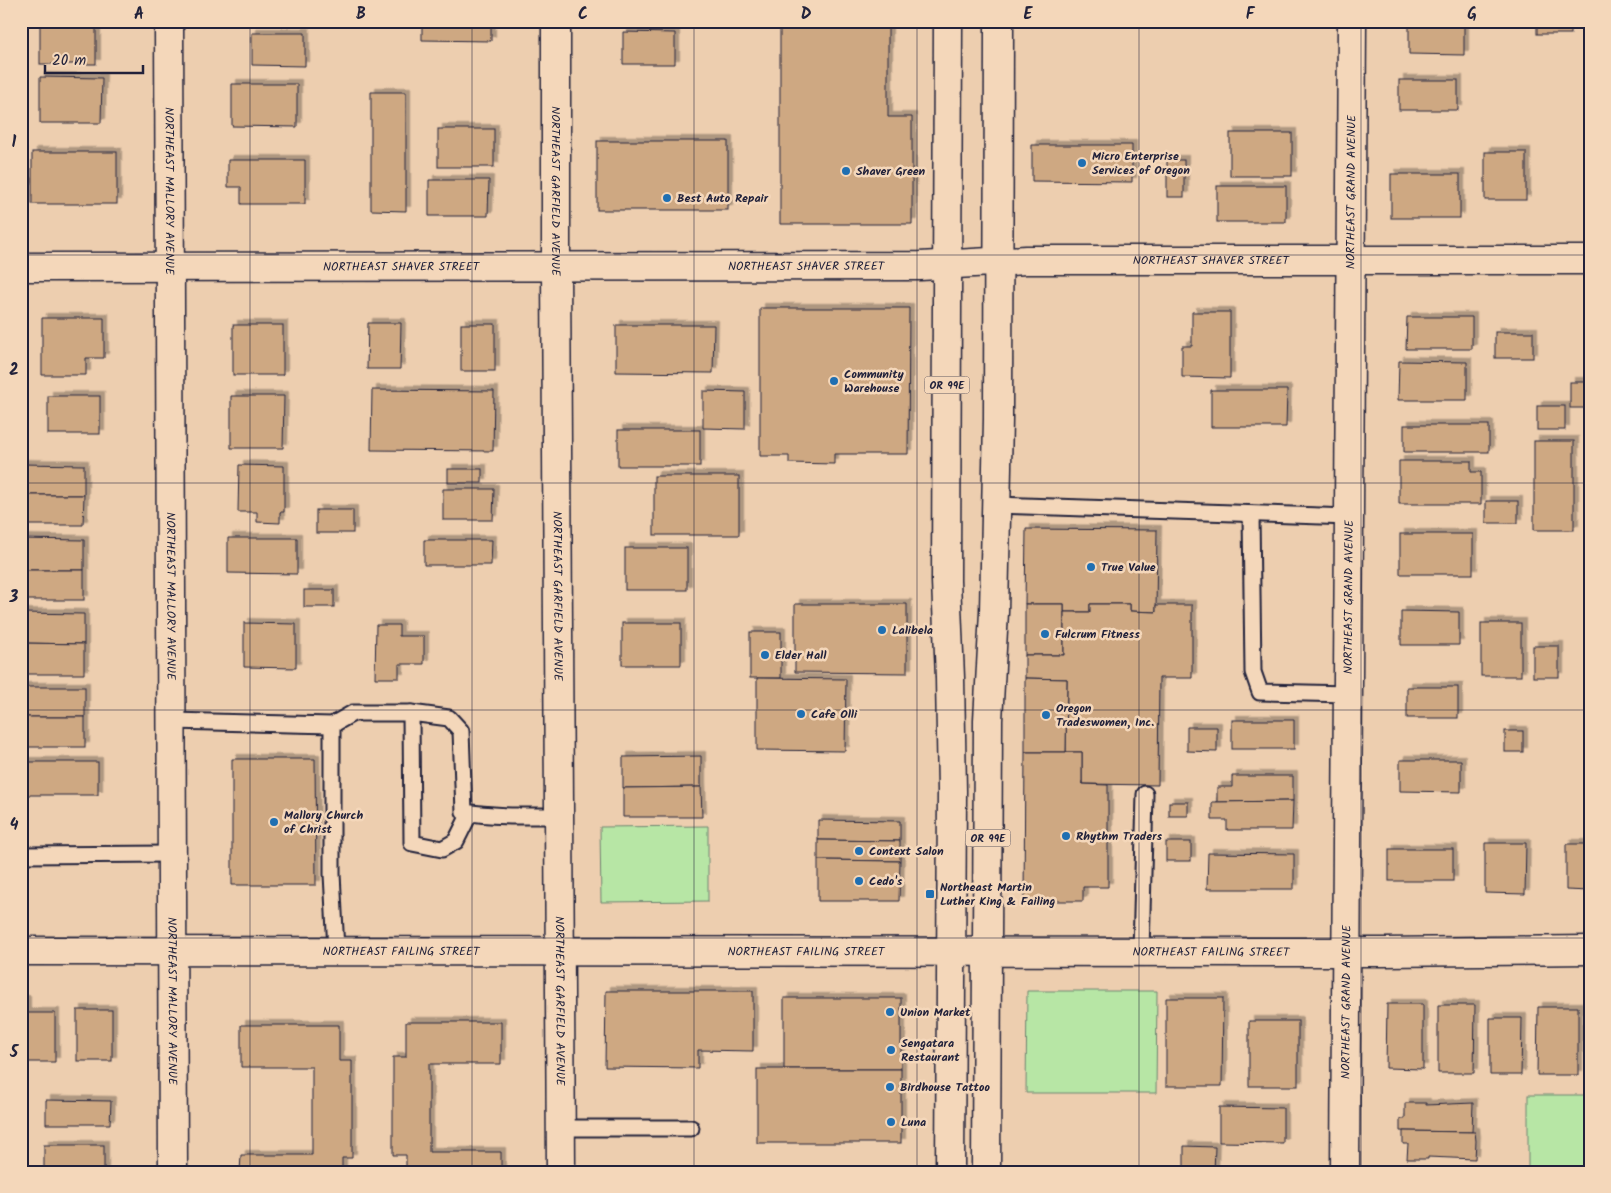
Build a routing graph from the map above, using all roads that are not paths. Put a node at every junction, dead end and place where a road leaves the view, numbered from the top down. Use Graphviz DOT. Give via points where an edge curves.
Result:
graph roads {
  1 [pos="169,21"];
  2 [pos="556,21"];
  3 [pos="948,21"];
  4 [pos="999,21"];
  5 [pos="1352,21"];
  6 [pos="1350,260"];
  7 [pos="1590,260"];
  8 [pos="998,261"];
  9 [pos="947,264"];
  10 [pos="21,267"];
  11 [pos="171,267"];
  12 [pos="556,267"];
  13 [pos="997,505"];
  14 [pos="1251,514"];
  15 [pos="1349,517"];
  16 [pos="1348,694"];
  17 [pos="411,713"];
  18 [pos="172,721"];
  19 [pos="332,725"];
  20 [pos="1145,794"];
  21 [pos="470,813"];
  22 [pos="560,816"];
  23 [pos="172,854"];
  24 [pos="21,855"];
  25 [pos="172,950"];
  26 [pos="336,950"];
  27 [pos="1590,950"];
  28 [pos="21,951"];
  29 [pos="560,951"];
  30 [pos="951,951"];
  31 [pos="988,951"];
  32 [pos="1141,952"];
  33 [pos="1346,952"];
  34 [pos="560,1128"];
  35 [pos="690,1128"];
  36 [pos="173,1172"];
  37 [pos="561,1172"];
  38 [pos="950,1172"];
  39 [pos="986,1172"];
  40 [pos="1345,1172"];
  1 -- 11 [label="street, NORTHEAST MALLORY AVENUE"];
  2 -- 12 [label="street, NORTHEAST GARFIELD AVENUE"];
  3 -- 9 [label="street, OR 99E"];
  4 -- 8 [label="street, OR 99E"];
  5 -- 6 [label="street, NORTHEAST GRAND AVENUE"];
  6 -- 7 [label="street, NORTHEAST SHAVER STREET"];
  6 -- 8 [label="street, NORTHEAST SHAVER STREET"];
  6 -- 15 [label="street, NORTHEAST GRAND AVENUE"];
  8 -- 9 [label="street, NORTHEAST SHAVER STREET"];
  8 -- 13 [label="street, OR 99E"];
  9 -- 12 [label="street, NORTHEAST SHAVER STREET"];
  9 -- 30 [label="street, OR 99E" via="946,581 952,791"];
  10 -- 11 [label="street, NORTHEAST SHAVER STREET"];
  11 -- 12 [label="street, NORTHEAST SHAVER STREET"];
  11 -- 18 [label="street, NORTHEAST MALLORY AVENUE"];
  12 -- 22 [label="street, NORTHEAST GARFIELD AVENUE"];
  13 -- 14 [label="lane"];
  13 -- 31 [label="street, OR 99E" via="988,720"];
  14 -- 15 [label="lane"];
  14 -- 16 [label="lane" via="1253,672 1260,692"];
  15 -- 16 [label="street, NORTHEAST GRAND AVENUE"];
  16 -- 33 [label="street, NORTHEAST GRAND AVENUE"];
  17 -- 19 [label="lane" via="353,713"];
  17 -- 21 [label="lane" via="449,718 461,731 464,812"];
  17 -- 21 [label="lane" via="412,843 442,850 456,841"];
  18 -- 19 [label="lane"];
  18 -- 23 [label="street, NORTHEAST MALLORY AVENUE"];
  19 -- 26 [label="lane" via="332,874"];
  20 -- 32 [label="lane"];
  21 -- 22 [label="lane"];
  22 -- 29 [label="street, NORTHEAST GARFIELD AVENUE"];
  23 -- 24 [label="lane"];
  23 -- 25 [label="street, NORTHEAST MALLORY AVENUE"];
  25 -- 26 [label="street, NORTHEAST FAILING STREET"];
  25 -- 28 [label="street, NORTHEAST FAILING STREET"];
  25 -- 36 [label="street, NORTHEAST MALLORY AVENUE"];
  26 -- 29 [label="street, NORTHEAST FAILING STREET"];
  27 -- 33 [label="street, NORTHEAST FAILING STREET"];
  29 -- 30 [label="street, NORTHEAST FAILING STREET"];
  29 -- 34 [label="street, NORTHEAST GARFIELD AVENUE"];
  30 -- 31 [label="street, NORTHEAST FAILING STREET"];
  30 -- 38 [label="street, OR 99E"];
  31 -- 32 [label="street, NORTHEAST FAILING STREET"];
  31 -- 39 [label="street, OR 99E"];
  32 -- 33 [label="street, NORTHEAST FAILING STREET"];
  33 -- 40 [label="street, NORTHEAST GRAND AVENUE"];
  34 -- 35 [label="lane"];
  34 -- 37 [label="street, NORTHEAST GARFIELD AVENUE"];
}
